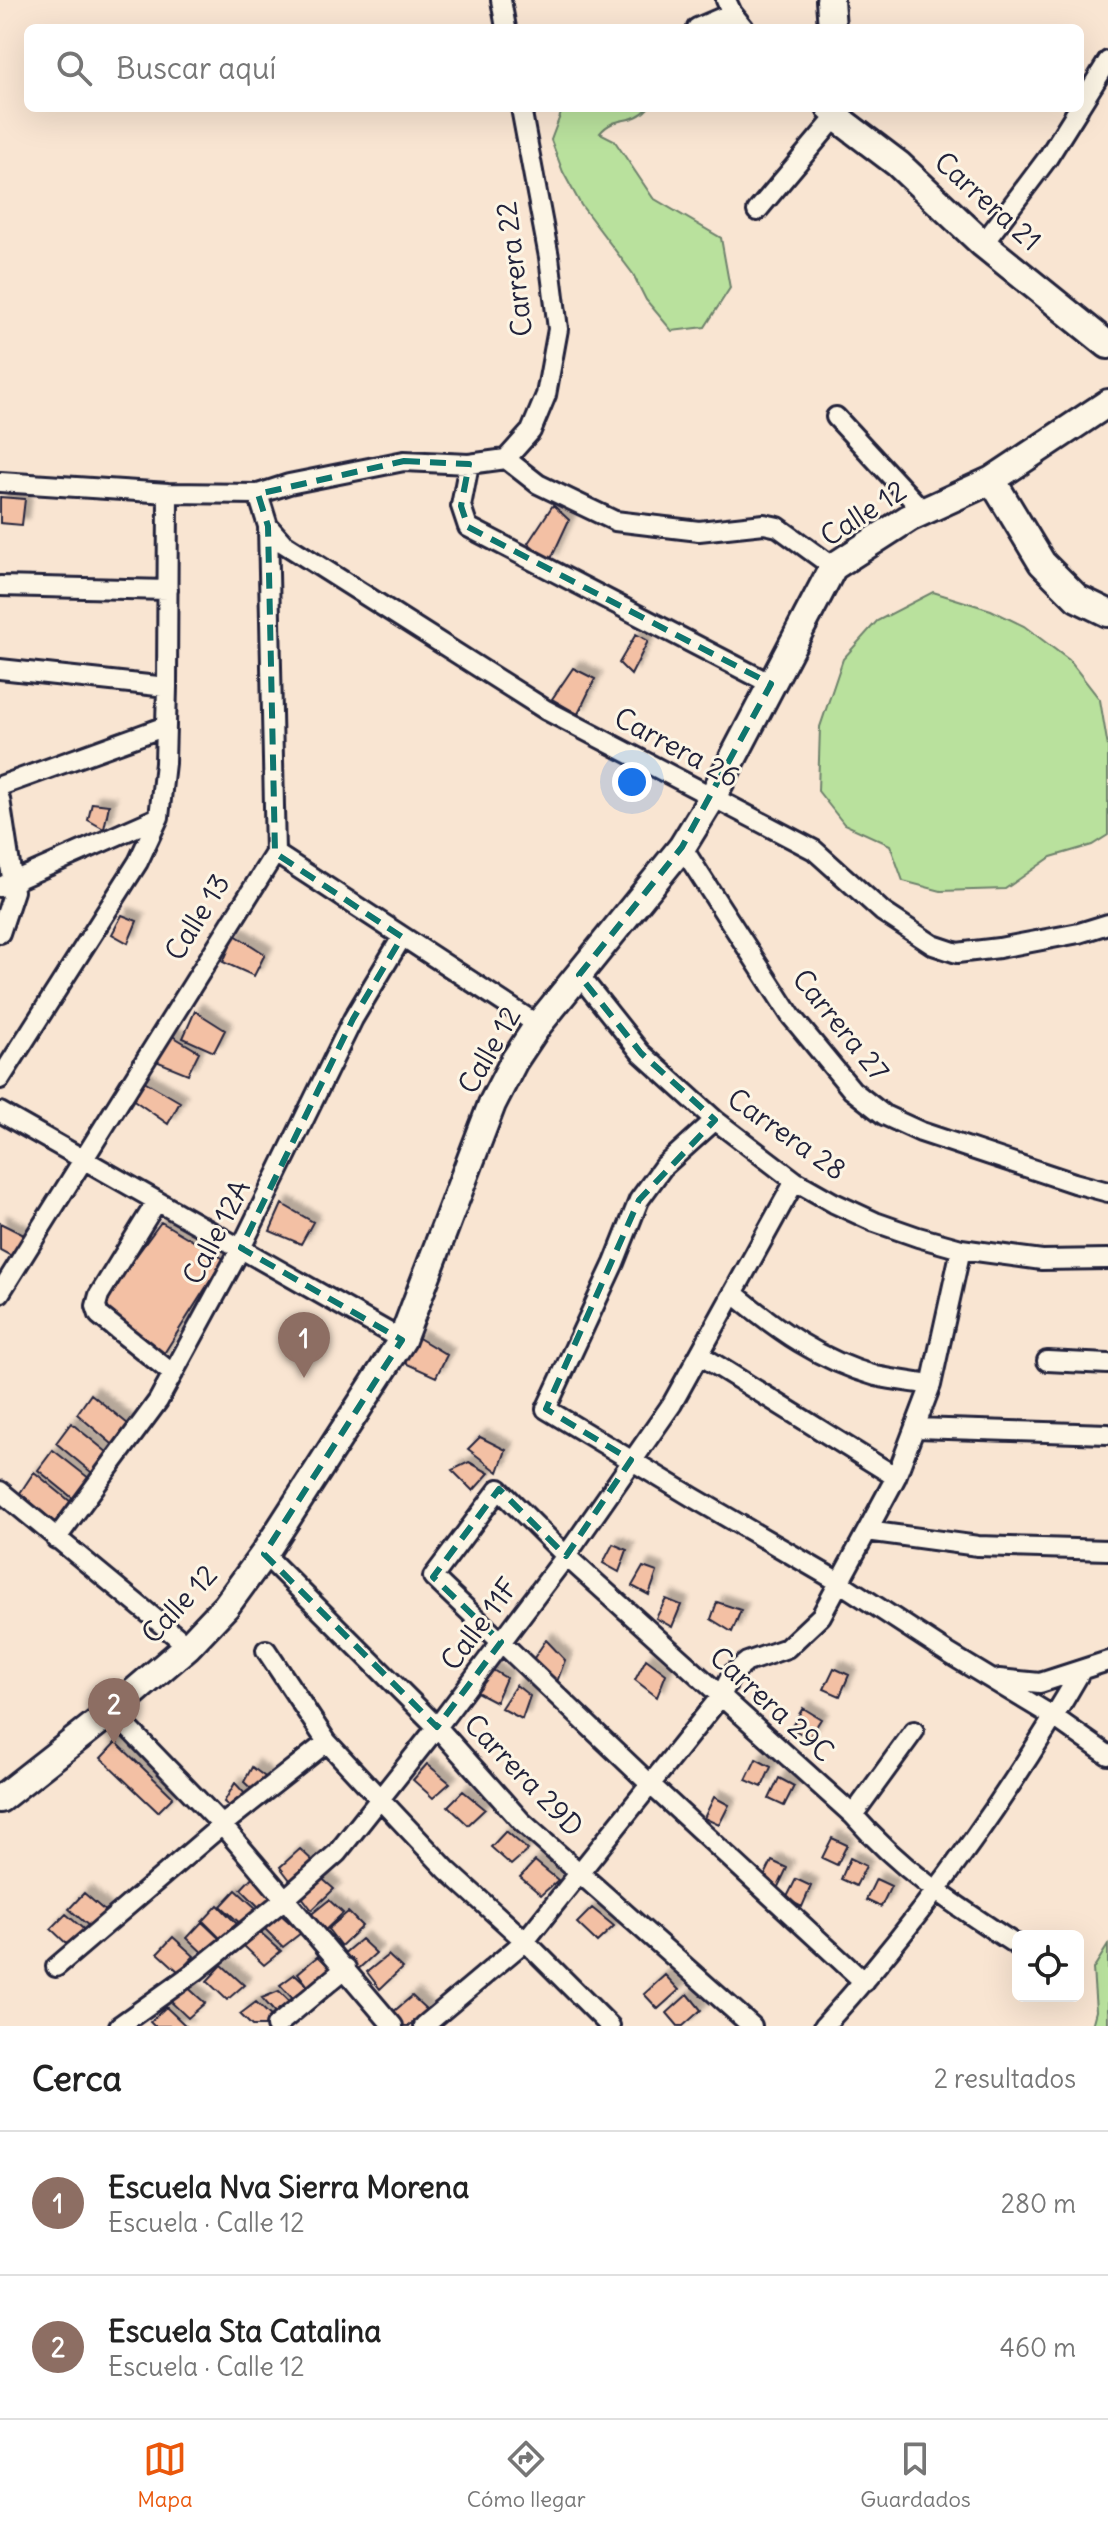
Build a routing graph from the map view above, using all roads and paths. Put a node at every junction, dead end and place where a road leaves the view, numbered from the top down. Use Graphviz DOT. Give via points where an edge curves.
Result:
graph roads {
  1 [pos="501,0"];
  2 [pos="830,0"];
  3 [pos="734,14"];
  4 [pos="505,24"];
  5 [pos="708,24"];
  6 [pos="832,24"];
  7 [pos="1108,61"];
  8 [pos="1084,99"];
  9 [pos="522,112"];
  10 [pos="830,112"];
  11 [pos="832,112"];
  12 [pos="1076,112"];
  13 [pos="757,211"];
  14 [pos="983,244"];
  15 [pos="1108,345"];
  16 [pos="1108,403"];
  17 [pos="836,417"];
  18 [pos="506,459"];
  19 [pos="469,464"];
  20 [pos="992,480"];
  21 [pos="0,482"];
  22 [pos="168,493"];
  23 [pos="258,494"];
  24 [pos="923,511"];
  25 [pos="268,526"];
  26 [pos="833,567"];
  27 [pos="0,586"];
  28 [pos="168,590"];
  29 [pos="1108,613"];
  30 [pos="0,669"];
  31 [pos="771,684"];
  32 [pos="167,687"];
  33 [pos="166,726"];
  34 [pos="0,786"];
  35 [pos="712,798"];
  36 [pos="0,799"];
  37 [pos="159,817"];
  38 [pos="682,847"];
  39 [pos="275,853"];
  40 [pos="7,885"];
  41 [pos="1108,924"];
  42 [pos="0,933"];
  43 [pos="402,937"];
  44 [pos="579,975"];
  45 [pos="538,1025"];
  46 [pos="0,1079"];
  47 [pos="0,1112"];
  48 [pos="715,1120"];
  49 [pos="83,1159"];
  50 [pos="795,1181"];
  51 [pos="1108,1192"];
  52 [pos="157,1201"];
  53 [pos="241,1248"];
  54 [pos="961,1249"];
  55 [pos="1108,1259"];
  56 [pos="0,1293"];
  57 [pos="733,1293"];
  58 [pos="402,1340"];
  59 [pos="700,1355"];
  60 [pos="1047,1361"];
  61 [pos="1108,1364"];
  62 [pos="173,1374"];
  63 [pos="931,1385"];
  64 [pos="916,1428"];
  65 [pos="1108,1434"];
  66 [pos="631,1460"];
  67 [pos="896,1477"];
  68 [pos="0,1491"];
  69 [pos="867,1531"];
  70 [pos="56,1539"];
  71 [pos="1108,1550"];
  72 [pos="264,1554"];
  73 [pos="566,1556"];
  74 [pos="839,1582"];
  75 [pos="501,1642"];
  76 [pos="188,1646"];
  77 [pos="266,1650"];
  78 [pos="1108,1661"];
  79 [pos="1081,1671"];
  80 [pos="988,1677"];
  81 [pos="721,1696"];
  82 [pos="112,1711"];
  83 [pos="1054,1717"];
  84 [pos="437,1727"];
  85 [pos="914,1731"];
  86 [pos="327,1742"];
  87 [pos="1108,1755"];
  88 [pos="651,1785"];
  89 [pos="0,1799"];
  90 [pos="380,1799"];
  91 [pos="853,1815"];
  92 [pos="222,1825"];
  93 [pos="580,1871"];
  94 [pos="936,1893"];
  95 [pos="286,1898"];
  96 [pos="525,1941"];
  97 [pos="1012,1942"];
  98 [pos="56,1967"];
  99 [pos="346,1968"];
  100 [pos="864,1982"];
  101 [pos="119,2026"];
  102 [pos="276,2026"];
  103 [pos="393,2026"];
  104 [pos="424,2026"];
  105 [pos="610,2026"];
  106 [pos="752,2026"];
  107 [pos="824,2026"];
  1 -- 4 [label="street"];
  2 -- 6 [label="street"];
  3 -- 5 [label="street"];
  7 -- 8 [label="street"];
  9 -- 18 [label="street, Carrera 22" via="558,329 546,395 531,431"];
  10 -- 13 [label="street"];
  11 -- 14 [label="street, Carrera 21" via="898,164"];
  12 -- 14 [label="street"];
  14 -- 15 [label="street, Carrera 21"];
  16 -- 20 [label="street, Calle 12"];
  17 -- 24 [label="street"];
  18 -- 19 [label="street"];
  18 -- 26 [label="street" via="549,491 615,521 699,531 764,524 778,527"];
  19 -- 23 [label="street" via="404,461"];
  19 -- 31 [label="street" via="461,506 468,527"];
  20 -- 24 [label="street, Calle 12"];
  20 -- 29 [label="street" via="1042,563 1077,598"];
  21 -- 22 [label="street"];
  22 -- 23 [label="street"];
  22 -- 28 [label="street"];
  23 -- 25 [label="street"];
  24 -- 26 [label="street, Calle 12"];
  25 -- 35 [label="street, Carrera 26" via="295,551 546,710"];
  25 -- 39 [label="street"];
  26 -- 31 [label="street, Calle 12"];
  27 -- 28 [label="street"];
  28 -- 32 [label="street"];
  30 -- 32 [label="street"];
  31 -- 35 [label="street, Calle 12"];
  32 -- 33 [label="street"];
  33 -- 34 [label="street"];
  33 -- 37 [label="street"];
  35 -- 38 [label="street, Calle 12"];
  35 -- 41 [label="street, Carrera 26" via="814,850 883,912 933,945 957,953"];
  36 -- 40 [label="street"];
  37 -- 40 [label="street"];
  37 -- 46 [label="street" via="138,862"];
  38 -- 44 [label="street, Calle 12"];
  38 -- 51 [label="street, Carrera 27" via="791,1016 852,1090 884,1115 921,1132"];
  39 -- 43 [label="street"];
  39 -- 49 [label="street, Calle 13"];
  40 -- 42 [label="street" via="10,910"];
  43 -- 45 [label="street"];
  43 -- 53 [label="street, Calle 12A" via="353,1019"];
  44 -- 45 [label="street, Calle 12"];
  44 -- 48 [label="street, Carrera 28" via="641,1053"];
  45 -- 58 [label="street, Calle 12" via="492,1104"];
  47 -- 49 [label="street"];
  48 -- 50 [label="street, Carrera 28"];
  48 -- 66 [label="street" via="663,1167 639,1200 546,1409"];
  49 -- 52 [label="street"];
  49 -- 56 [label="street, Calle 13"];
  50 -- 54 [label="street, Carrera 28" via="875,1222"];
  50 -- 57 [label="street, Calle 11F"];
  52 -- 53 [label="street"];
  52 -- 62 [label="street" via="96,1306 99,1315"];
  53 -- 58 [label="street"];
  53 -- 62 [label="street, Calle 12A"];
  54 -- 55 [label="street, Carrera 28" via="1042,1260"];
  54 -- 63 [label="street"];
  57 -- 59 [label="street, Calle 11F"];
  57 -- 63 [label="street" via="776,1329 824,1357 877,1376"];
  58 -- 72 [label="street, Calle 12"];
  59 -- 66 [label="street, Calle 11F"];
  59 -- 67 [label="street"];
  60 -- 61 [label="street"];
  62 -- 70 [label="street, Calle 12A"];
  63 -- 64 [label="street"];
  64 -- 65 [label="street"];
  64 -- 67 [label="street"];
  66 -- 73 [label="street, Calle 11F"];
  66 -- 74 [label="street"];
  67 -- 69 [label="street"];
  68 -- 70 [label="street"];
  69 -- 71 [label="street" via="978,1546"];
  69 -- 74 [label="street"];
  70 -- 76 [label="street"];
  72 -- 76 [label="street, Calle 12"];
  72 -- 84 [label="street, Carrera 29D"];
  73 -- 75 [label="street, Calle 11F"];
  73 -- 75 [label="street, Carrera 29C" via="499,1489 433,1577"];
  73 -- 81 [label="street, Carrera 29C"];
  74 -- 80 [label="street"];
  74 -- 81 [label="street" via="821,1616 787,1648 747,1662 732,1674"];
  75 -- 84 [label="street, Calle 11F"];
  75 -- 88 [label="street"];
  76 -- 82 [label="street, Calle 12"];
  77 -- 86 [label="street"];
  78 -- 79 [label="street"];
  79 -- 80 [label="street" via="1040,1683"];
  79 -- 83 [label="street"];
  80 -- 83 [label="street"];
  81 -- 88 [label="street"];
  81 -- 91 [label="street, Carrera 29C"];
  82 -- 89 [label="street, Calle 12"];
  82 -- 92 [label="street"];
  83 -- 87 [label="street"];
  83 -- 94 [label="street"];
  84 -- 90 [label="street, Calle 11F"];
  84 -- 93 [label="street, Carrera 29D" via="521,1821"];
  85 -- 91 [label="street"];
  86 -- 90 [label="street"];
  86 -- 92 [label="street"];
  88 -- 93 [label="street"];
  88 -- 100 [label="street"];
  90 -- 95 [label="street, Calle 11F" via="337,1853"];
  90 -- 96 [label="street"];
  91 -- 94 [label="street, Carrera 29C" via="878,1844"];
  92 -- 95 [label="street"];
  92 -- 98 [label="street"];
  93 -- 96 [label="street"];
  93 -- 106 [label="street, Carrera 29D"];
  94 -- 97 [label="street, Carrera 29C"];
  94 -- 100 [label="street"];
  95 -- 99 [label="street"];
  95 -- 101 [label="street, Calle 11F"];
  96 -- 104 [label="street"];
  96 -- 105 [label="street"];
  99 -- 102 [label="street"];
  99 -- 103 [label="street"];
  100 -- 107 [label="street"];
}
